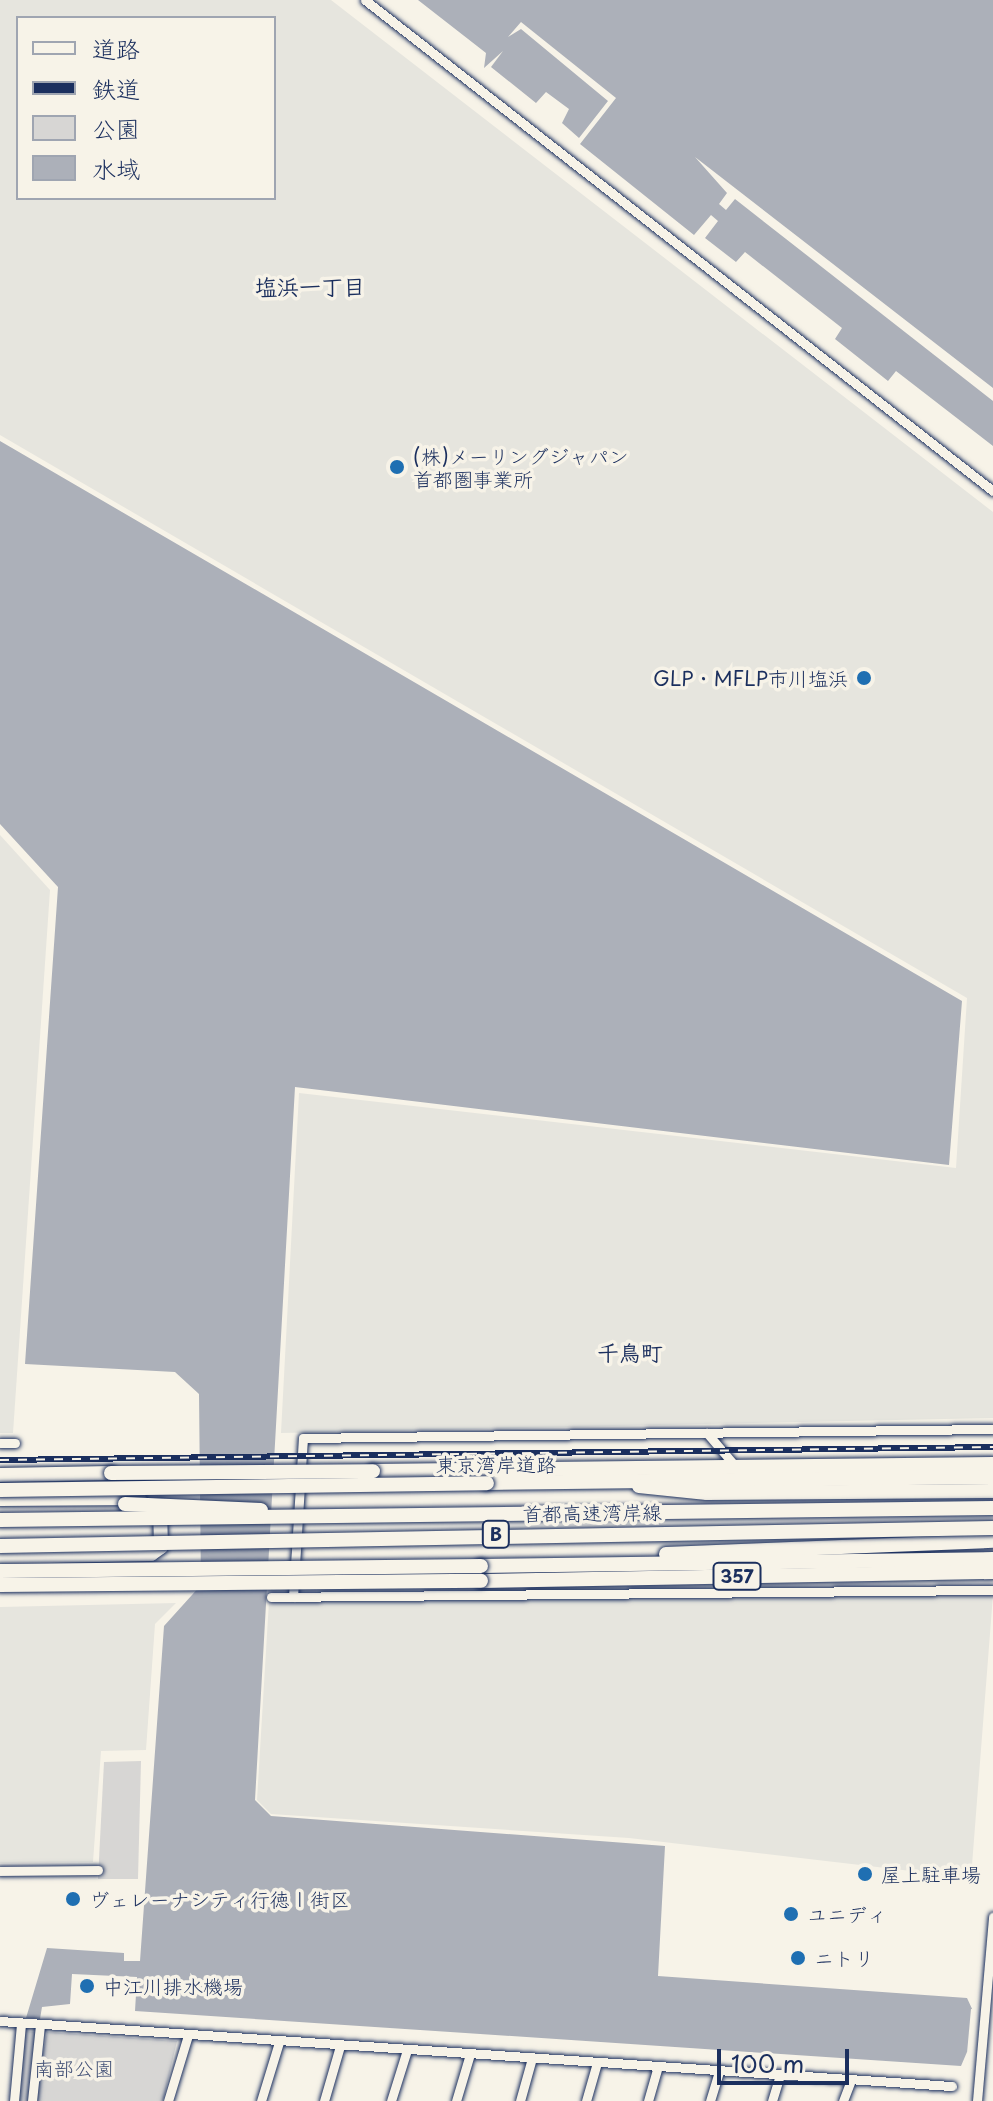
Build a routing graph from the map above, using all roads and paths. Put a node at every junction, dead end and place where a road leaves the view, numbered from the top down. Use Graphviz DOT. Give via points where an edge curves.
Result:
graph roads {
  1 [pos="365,0"];
  2 [pos="993,491"];
  3 [pos="993,1429"];
  4 [pos="707,1433"];
  5 [pos="0,1443"];
  6 [pos="15,1443"];
  7 [pos="993,1464"];
  8 [pos="736,1467"];
  9 [pos="111,1473"];
  10 [pos="0,1475"];
  11 [pos="486,1476"];
  12 [pos="993,1477"];
  13 [pos="632,1483"];
  14 [pos="345,1486"];
  15 [pos="0,1490"];
  16 [pos="993,1491"];
  17 [pos="0,1499"];
  18 [pos="0,1506"];
  19 [pos="993,1508"];
  20 [pos="295,1517"];
  21 [pos="0,1520"];
  22 [pos="993,1528"];
  23 [pos="993,1541"];
  24 [pos="0,1546"];
  25 [pos="0,1557"];
  26 [pos="993,1559"];
  27 [pos="526,1565"];
  28 [pos="296,1566"];
  29 [pos="0,1571"];
  30 [pos="993,1572"];
  31 [pos="481,1573"];
  32 [pos="87,1583"];
  33 [pos="0,1585"];
  34 [pos="993,1590"];
  35 [pos="271,1597"];
  36 [pos="293,1597"];
  37 [pos="98,1870"];
  38 [pos="0,1871"];
  39 [pos="993,1917"];
  40 [pos="0,2021"];
  41 [pos="21,2024"];
  42 [pos="40,2025"];
  43 [pos="188,2035"];
  44 [pos="279,2042"];
  45 [pos="340,2046"];
  46 [pos="407,2050"];
  47 [pos="470,2054"];
  48 [pos="532,2058"];
  49 [pos="597,2063"];
  50 [pos="658,2067"];
  51 [pos="719,2071"];
  52 [pos="780,2075"];
  53 [pos="851,2080"];
  54 [pos="952,2086"];
  55 [pos="14,2101"];
  56 [pos="32,2101"];
  57 [pos="168,2101"];
  58 [pos="261,2101"];
  59 [pos="324,2101"];
  60 [pos="391,2101"];
  61 [pos="456,2101"];
  62 [pos="520,2101"];
  63 [pos="586,2101"];
  64 [pos="648,2101"];
  65 [pos="710,2101"];
  66 [pos="772,2101"];
  67 [pos="843,2101"];
  68 [pos="977,2101"];
  1 -- 2 [label="street"];
  3 -- 4 [label="street"];
  4 -- 8 [label="street"];
  4 -- 36 [label="street" via="303,1438"];
  5 -- 6 [label="street"];
  7 -- 8 [label="highway, 東京湾岸道路"];
  8 -- 11 [label="highway, 東京湾岸道路"];
  9 -- 10 [label="highway, 東京湾岸道路"];
  9 -- 11 [label="highway, 東京湾岸道路, bridge"];
  9 -- 14 [label="highway, bridge"];
  11 -- 13 [label="highway, 東京湾岸道路"];
  11 -- 14 [label="highway, 東京湾岸道路, bridge"];
  12 -- 13 [label="highway, 東京湾岸道路"];
  13 -- 16 [label="highway" via="656,1492"];
  14 -- 15 [label="highway, 東京湾岸道路, bridge"];
  17 -- 25 [label="highway" via="114,1498 158,1504 157,1552"];
  18 -- 20 [label="highway, bridge" via="250,1508"];
  19 -- 20 [label="highway, 首都高速湾岸線 / B, bridge"];
  20 -- 21 [label="highway, 首都高速湾岸線 / B, bridge"];
  22 -- 24 [label="highway, 首都高速湾岸線 / B, bridge"];
  23 -- 27 [label="highway" via="693,1552"];
  26 -- 27 [label="highway, 357"];
  27 -- 31 [label="highway, 357"];
  28 -- 29 [label="highway, 357, bridge"];
  28 -- 31 [label="highway, 357, bridge"];
  28 -- 32 [label="highway, bridge"];
  30 -- 31 [label="highway, 357"];
  31 -- 32 [label="highway, 357, bridge"];
  32 -- 33 [label="highway, 357, bridge"];
  34 -- 36 [label="street"];
  35 -- 36 [label="street"];
  37 -- 38 [label="street"];
  39 -- 68 [label="street"];
  40 -- 41 [label="street"];
  41 -- 42 [label="street"];
  41 -- 55 [label="street"];
  42 -- 43 [label="street"];
  42 -- 56 [label="street"];
  43 -- 44 [label="street"];
  43 -- 57 [label="street"];
  44 -- 45 [label="street"];
  44 -- 58 [label="street"];
  45 -- 46 [label="street"];
  45 -- 59 [label="street"];
  46 -- 47 [label="street"];
  46 -- 60 [label="street"];
  47 -- 48 [label="street"];
  47 -- 61 [label="street"];
  48 -- 49 [label="street"];
  48 -- 62 [label="street"];
  49 -- 50 [label="street"];
  49 -- 63 [label="street"];
  50 -- 51 [label="street"];
  50 -- 64 [label="street"];
  51 -- 52 [label="street"];
  51 -- 65 [label="street"];
  52 -- 53 [label="street"];
  52 -- 66 [label="street"];
  53 -- 54 [label="street"];
  53 -- 67 [label="street"];
}
